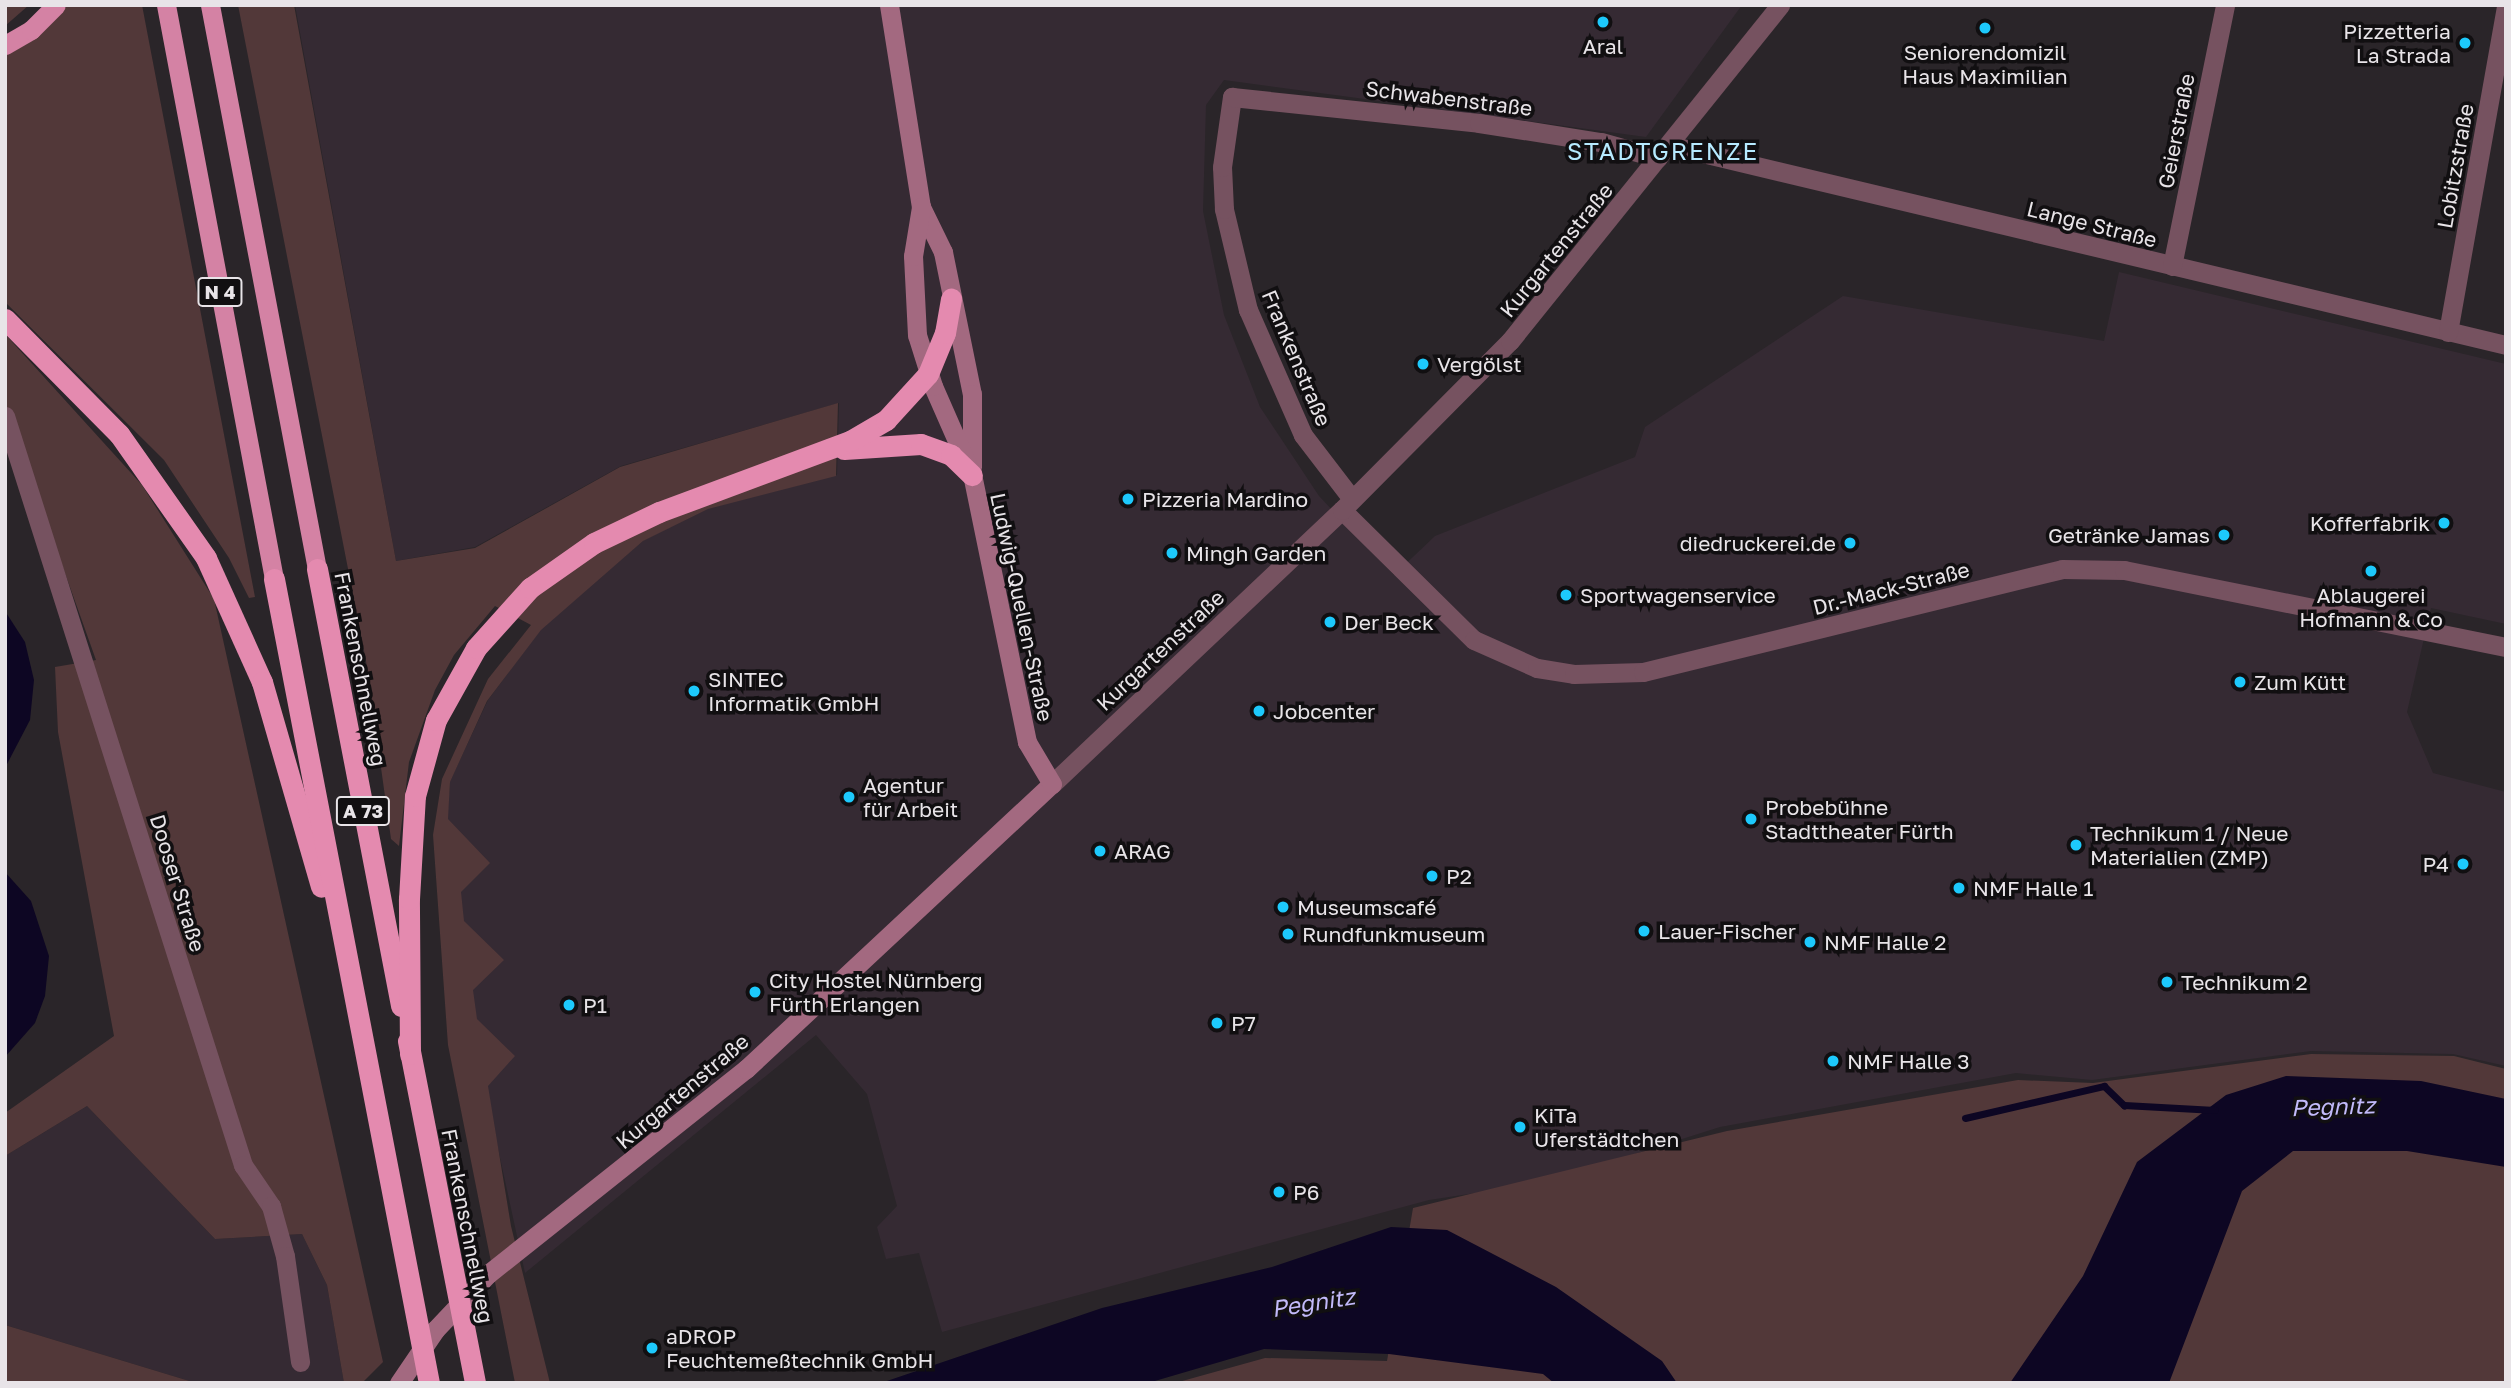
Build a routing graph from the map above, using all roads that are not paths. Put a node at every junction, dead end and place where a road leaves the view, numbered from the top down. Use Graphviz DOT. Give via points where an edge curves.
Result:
graph roads {
  1 [pos="56,5"];
  2 [pos="166,5"];
  3 [pos="210,5"];
  4 [pos="889,5"];
  5 [pos="2225,5"];
  6 [pos="2506,8"];
  7 [pos="1774,9"];
  8 [pos="5,45"];
  9 [pos="1232,97"];
  10 [pos="1663,152"];
  11 [pos="921,207"];
  12 [pos="2172,266"];
  13 [pos="951,299"];
  14 [pos="5,319"];
  15 [pos="2448,332"];
  16 [pos="2506,345"];
  17 [pos="928,374"];
  18 [pos="5,416"];
  19 [pos="824,451"];
  20 [pos="972,475"];
  21 [pos="1347,505"];
  22 [pos="317,569"];
  23 [pos="274,579"];
  24 [pos="2506,647"];
  25 [pos="1052,784"];
  26 [pos="352,989"];
  27 [pos="410,1054"];
  28 [pos="300,1362"];
  29 [pos="399,1383"];
  30 [pos="429,1383"];
  31 [pos="475,1383"];
  1 -- 8 [label="highway" via="31,30"];
  2 -- 23 [label="highway, N 4"];
  3 -- 22 [label="highway, Frankenschnellweg / N 4"];
  4 -- 11 [label="main road, Ludwig-Quellen-Straße"];
  5 -- 12 [label="street, Geierstraße"];
  6 -- 15 [label="street, Lobitzstraße"];
  7 -- 10 [label="street, Kurgartenstraße"];
  9 -- 10 [label="street, Schwabenstraße" via="1479,123"];
  9 -- 21 [label="street, Frankenstraße" via="1222,167 1224,209 1248,310 1303,435"];
  10 -- 12 [label="street, Lange Straße"];
  10 -- 21 [label="street, Kurgartenstraße" via="1510,341"];
  11 -- 13 [label="main road, Ludwig-Quellen-Straße" via="943,252"];
  11 -- 17 [label="main road, Ludwig-Quellen-Straße" via="913,256 914,312"];
  12 -- 15 [label="street, Lange Straße"];
  13 -- 17 [label="highway" via="942,344"];
  13 -- 20 [label="main road, Ludwig-Quellen-Straße" via="972,394"];
  14 -- 26 [label="highway" via="119,434 169,500 218,582 262,682"];
  15 -- 16 [label="street, Lange Straße"];
  17 -- 19 [label="highway" via="886,420"];
  17 -- 20 [label="main road, Ludwig-Quellen-Straße"];
  18 -- 28 [label="street, Dooser Straße" via="238,1153 271,1206 285,1256"];
  19 -- 20 [label="highway" via="921,444 951,455"];
  19 -- 27 [label="highway" via="659,512 594,543 530,588 476,648 436,720 415,796 409,899"];
  20 -- 25 [label="main road, Ludwig-Quellen-Straße" via="1027,742"];
  21 -- 24 [label="street, Dr.-Mack-Straße" via="1474,640 1537,668 1574,674 1643,672 2062,569 2124,570"];
  21 -- 25 [label="street, Kurgartenstraße"];
  22 -- 27 [label="highway, Frankenschnellweg / A 73"];
  23 -- 26 [label="highway, A 73"];
  25 -- 29 [label="main road, Kurgartenstraße" via="746,1069 514,1251 449,1313"];
  26 -- 30 [label="highway, A 73"];
  27 -- 31 [label="highway, Frankenschnellweg / A 73"];
}
